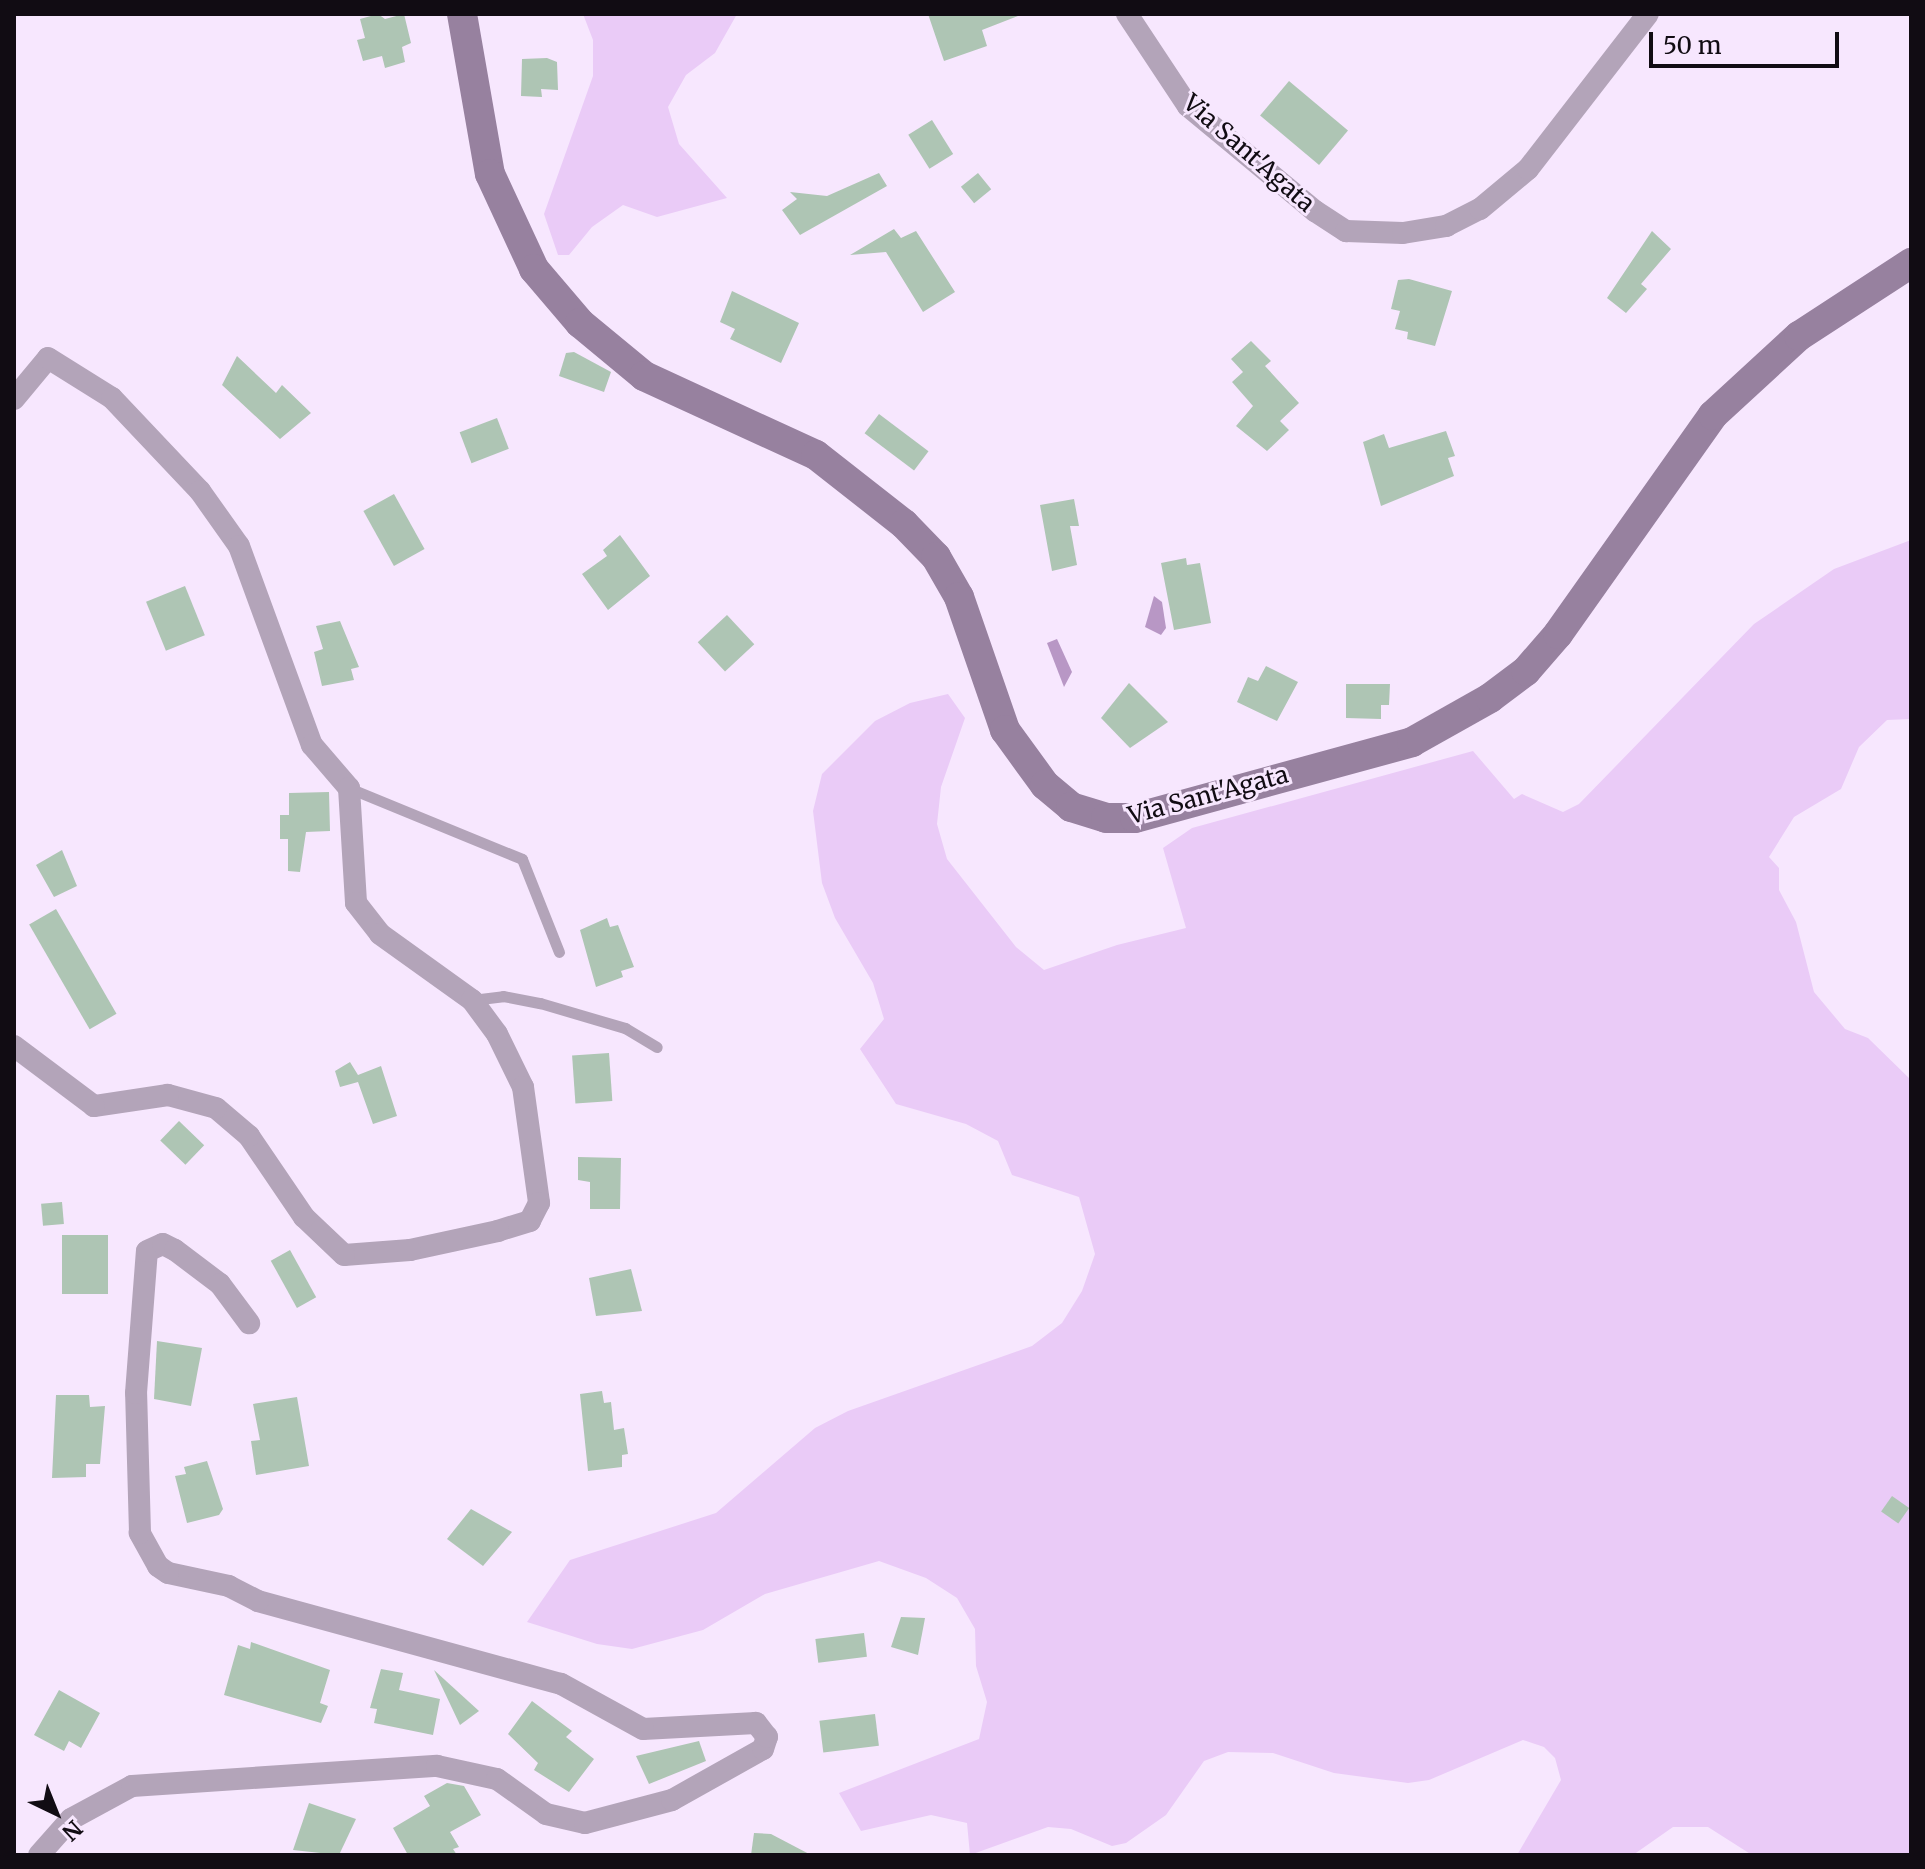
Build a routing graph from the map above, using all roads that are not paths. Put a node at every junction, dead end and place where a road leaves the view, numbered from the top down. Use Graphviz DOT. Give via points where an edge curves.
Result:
graph roads {
  1 [pos="462,14"];
  2 [pos="1127,14"];
  3 [pos="1648,14"];
  4 [pos="1911,263"];
  5 [pos="14,399"];
  6 [pos="349,788"];
  7 [pos="559,952"];
  8 [pos="472,1000"];
  9 [pos="14,1046"];
  10 [pos="657,1047"];
  11 [pos="249,1323"];
  12 [pos="39,1855"];
  1 -- 4 [label="street, Via Sant'Agata" via="490,174 534,269 580,323 644,376 816,455 904,524 936,557 959,597 1005,730 1045,785 1071,807 1106,818 1135,818 1412,742 1490,698 1526,671 1558,634 1713,415 1799,336"];
  2 -- 3 [label="street, Via Sant'Agata" via="1188,106 1315,211 1346,231 1403,233 1446,226 1480,209 1528,169"];
  5 -- 6 [label="street" via="48,358 112,398 200,491 239,546 312,745"];
  6 -- 7 [label="lane" via="522,859"];
  6 -- 8 [label="street" via="356,903 380,934"];
  8 -- 9 [label="street" via="497,1034 523,1087 539,1203 530,1221 410,1250 344,1255 328,1245 249,1136 216,1108 168,1095 94,1106"];
  8 -- 10 [label="lane" via="503,996 540,1003 625,1028"];
  11 -- 12 [label="street" via="220,1284 175,1250 163,1244 147,1251 136,1393 140,1533 144,1548 168,1573 229,1586 258,1601 561,1684 643,1729 756,1723 767,1737 754,1757 672,1800 585,1823 546,1814 475,1770 391,1767 132,1786 71,1819"];
}
